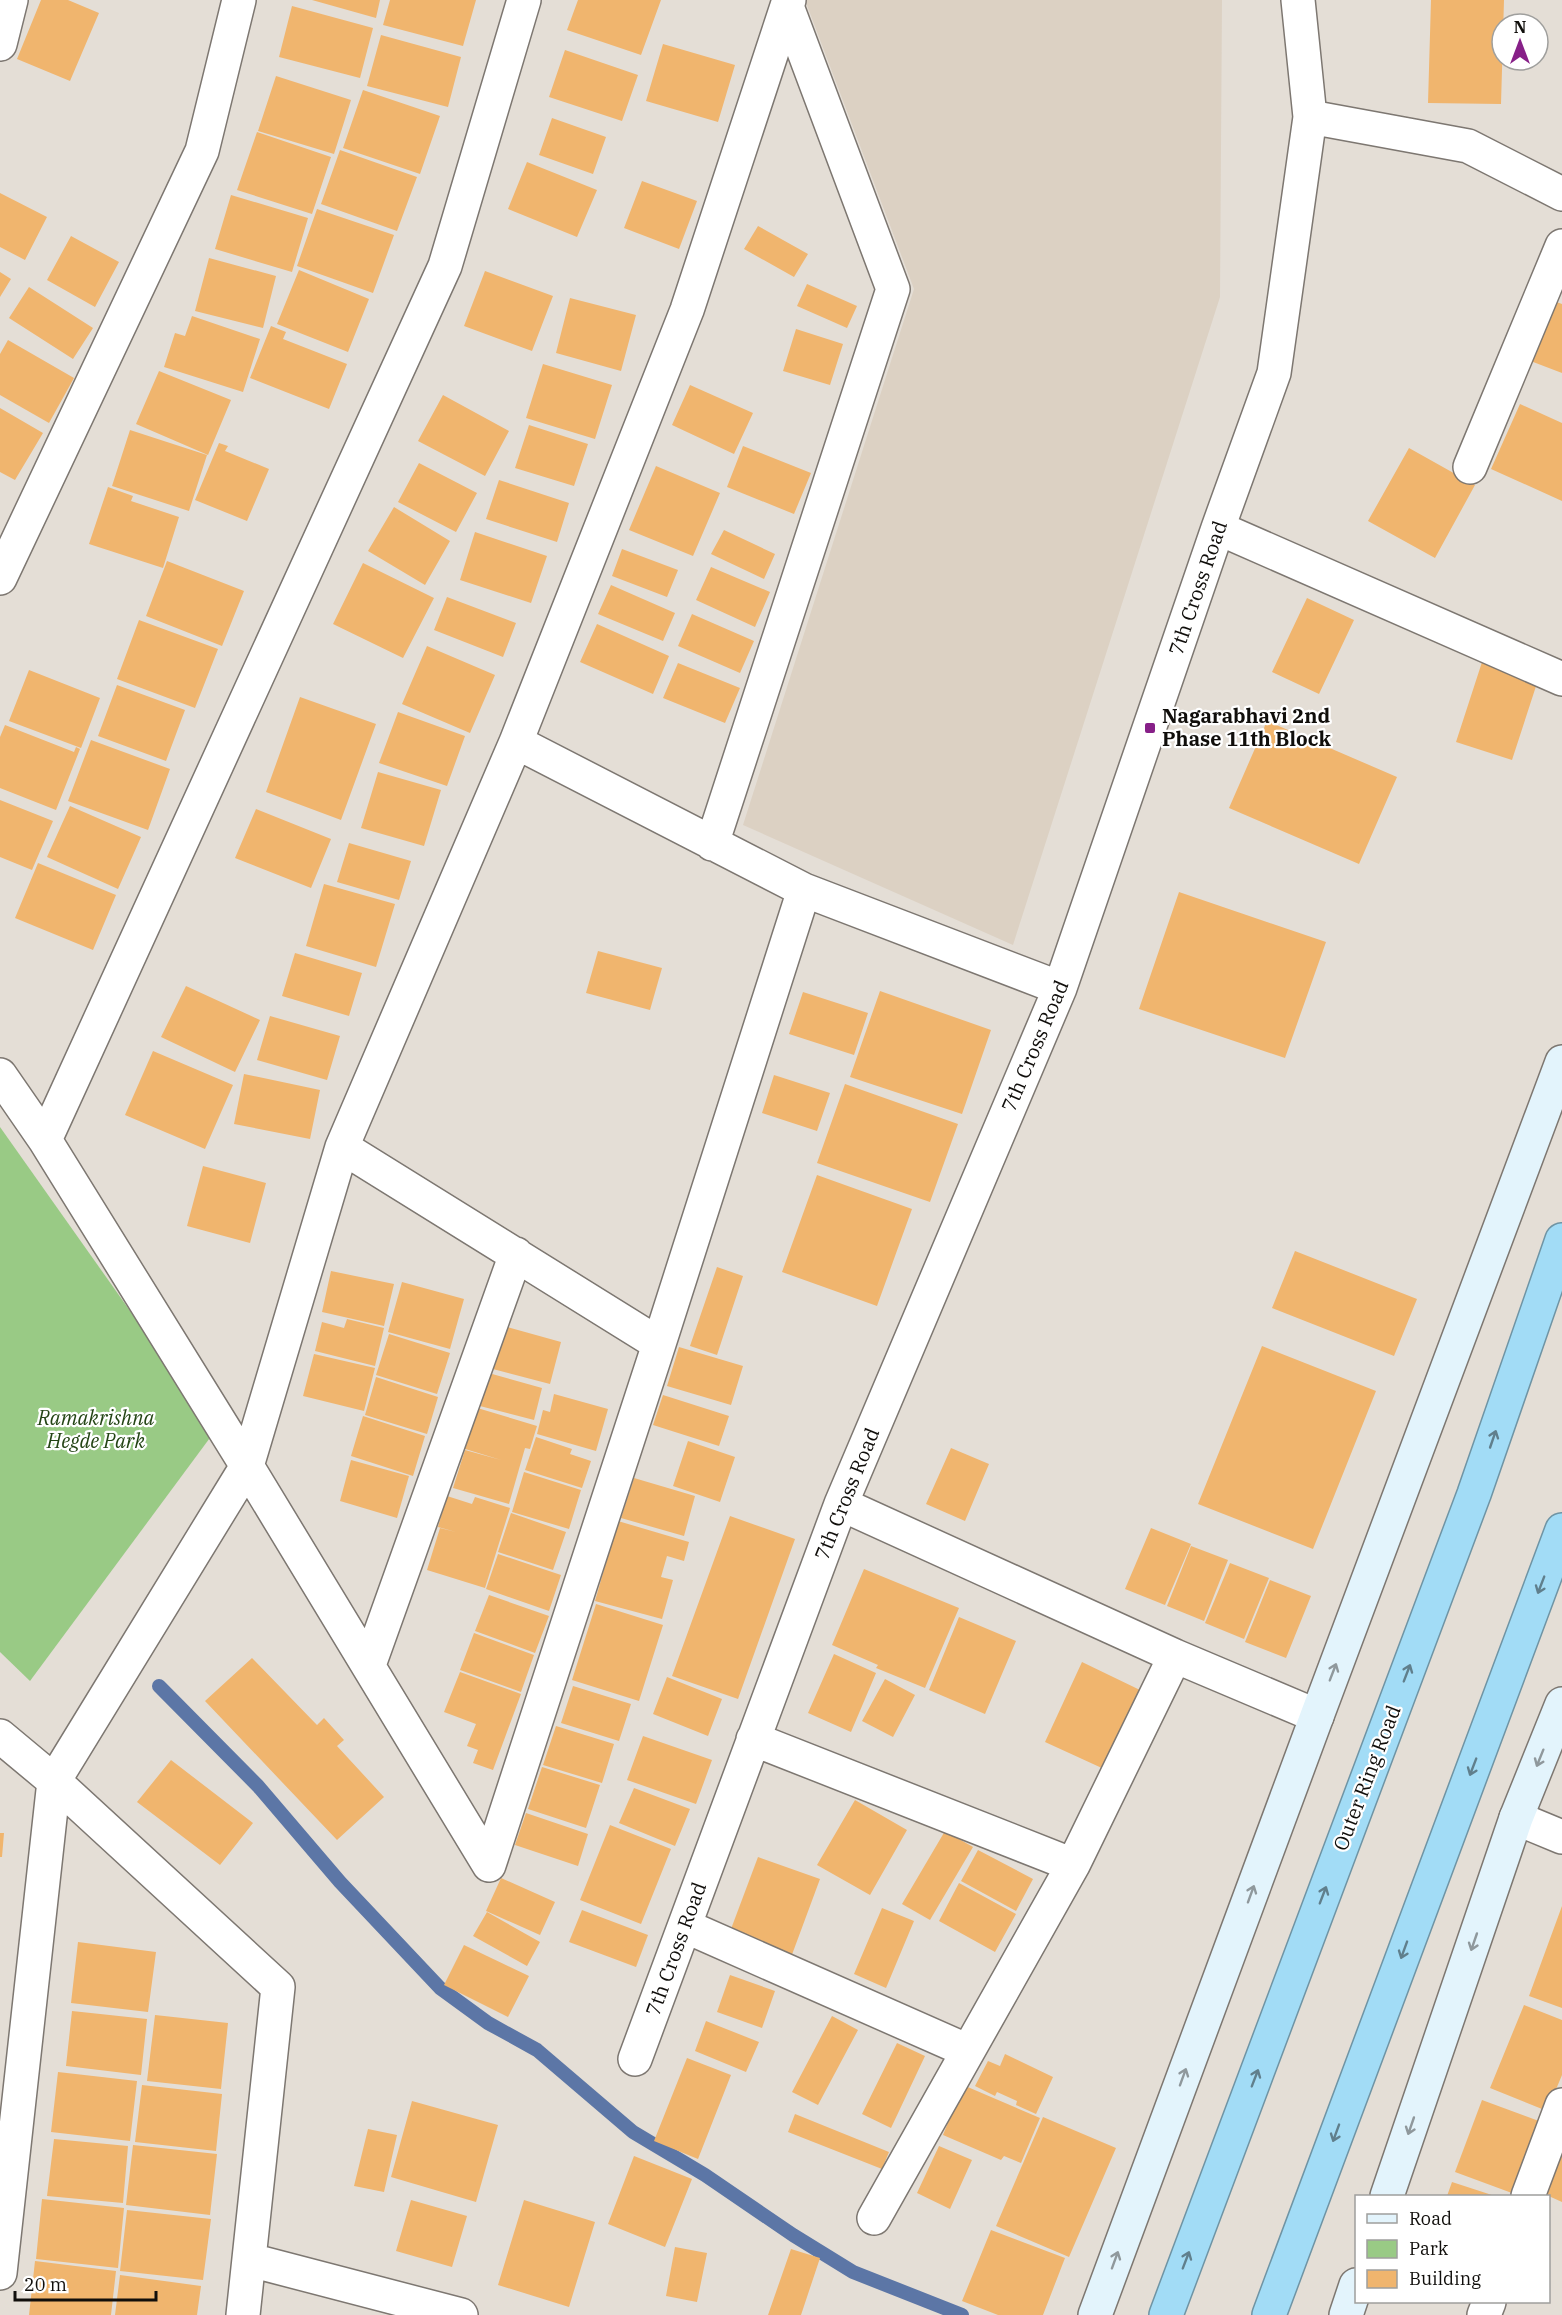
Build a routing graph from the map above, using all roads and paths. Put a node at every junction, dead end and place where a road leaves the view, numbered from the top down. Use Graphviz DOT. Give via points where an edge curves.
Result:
graph roads {
  1 [pos="11,0"];
  2 [pos="239,0"];
  3 [pos="524,0"];
  4 [pos="1298,0"];
  5 [pos="788,4"];
  6 [pos="0,44"];
  7 [pos="1310,117"];
  8 [pos="1562,194"];
  9 [pos="1562,246"];
  10 [pos="1470,467"];
  11 [pos="1218,528"];
  12 [pos="0,578"];
  13 [pos="1562,679"];
  14 [pos="516,742"];
  15 [pos="712,844"];
  16 [pos="804,890"];
  17 [pos="1060,988"];
  18 [pos="1562,1062"];
  19 [pos="0,1075"];
  20 [pos="45,1140"];
  21 [pos="342,1147"];
  22 [pos="1562,1240"];
  23 [pos="516,1254"];
  24 [pos="659,1344"];
  25 [pos="247,1466"];
  26 [pos="841,1504"];
  27 [pos="1562,1530"];
  28 [pos="1175,1656"];
  29 [pos="369,1665"];
  30 [pos="1562,1704"];
  31 [pos="1317,1716"];
  32 [pos="0,1736"];
  33 [pos="753,1738"];
  34 [pos="54,1781"];
  35 [pos="1516,1818"];
  36 [pos="1562,1837"];
  37 [pos="1073,1865"];
  38 [pos="685,1926"];
  39 [pos="968,2051"];
  40 [pos="635,2059"];
  41 [pos="1562,2105"];
  42 [pos="1387,2195"];
  43 [pos="1528,2195"];
  44 [pos="874,2218"];
  45 [pos="250,2260"];
  46 [pos="0,2273"];
  47 [pos="1355,2288"];
  48 [pos="243,2315"];
  49 [pos="461,2315"];
  50 [pos="1095,2315"];
  51 [pos="1166,2315"];
  52 [pos="1269,2315"];
  53 [pos="1346,2315"];
  1 -- 6 [label="street"];
  2 -- 12 [label="street" via="202,151"];
  3 -- 20 [label="street" via="445,266"];
  4 -- 7 [label="street, 7th Cross Road"];
  5 -- 14 [label="street" via="687,310"];
  5 -- 15 [label="street" via="893,289"];
  7 -- 8 [label="street" via="1468,146"];
  7 -- 11 [label="street, 7th Cross Road" via="1274,373"];
  9 -- 10 [label="street"];
  11 -- 13 [label="street"];
  11 -- 17 [label="street, 7th Cross Road"];
  14 -- 15 [label="street"];
  14 -- 21 [label="street"];
  15 -- 16 [label="street"];
  16 -- 17 [label="street"];
  16 -- 24 [label="street"];
  17 -- 26 [label="street, 7th Cross Road"];
  31 -- 18 [label="street, one-way"];
  19 -- 20 [label="street"];
  20 -- 25 [label="street"];
  21 -- 23 [label="street"];
  21 -- 25 [label="street"];
  51 -- 22 [label="highway, Outer Ring Road, one-way" via="1474,1494"];
  23 -- 24 [label="street"];
  23 -- 29 [label="street"];
  24 -- 29 [label="street" via="489,1865"];
  25 -- 29 [label="street"];
  25 -- 34 [label="street"];
  26 -- 28 [label="street"];
  26 -- 33 [label="street, 7th Cross Road"];
  27 -- 52 [label="highway, one-way"];
  28 -- 31 [label="street"];
  28 -- 37 [label="street"];
  30 -- 35 [label="street, one-way"];
  50 -- 31 [label="street, one-way"];
  32 -- 34 [label="street"];
  33 -- 37 [label="street"];
  33 -- 38 [label="street, 7th Cross Road"];
  34 -- 45 [label="street" via="278,1987"];
  34 -- 46 [label="street"];
  35 -- 36 [label="street"];
  35 -- 42 [label="street, one-way"];
  37 -- 39 [label="street"];
  38 -- 39 [label="street"];
  38 -- 40 [label="street, 7th Cross Road"];
  39 -- 44 [label="street"];
  41 -- 43 [label="street"];
  45 -- 48 [label="street"];
  45 -- 49 [label="street"];
  47 -- 53 [label="street"];
}
